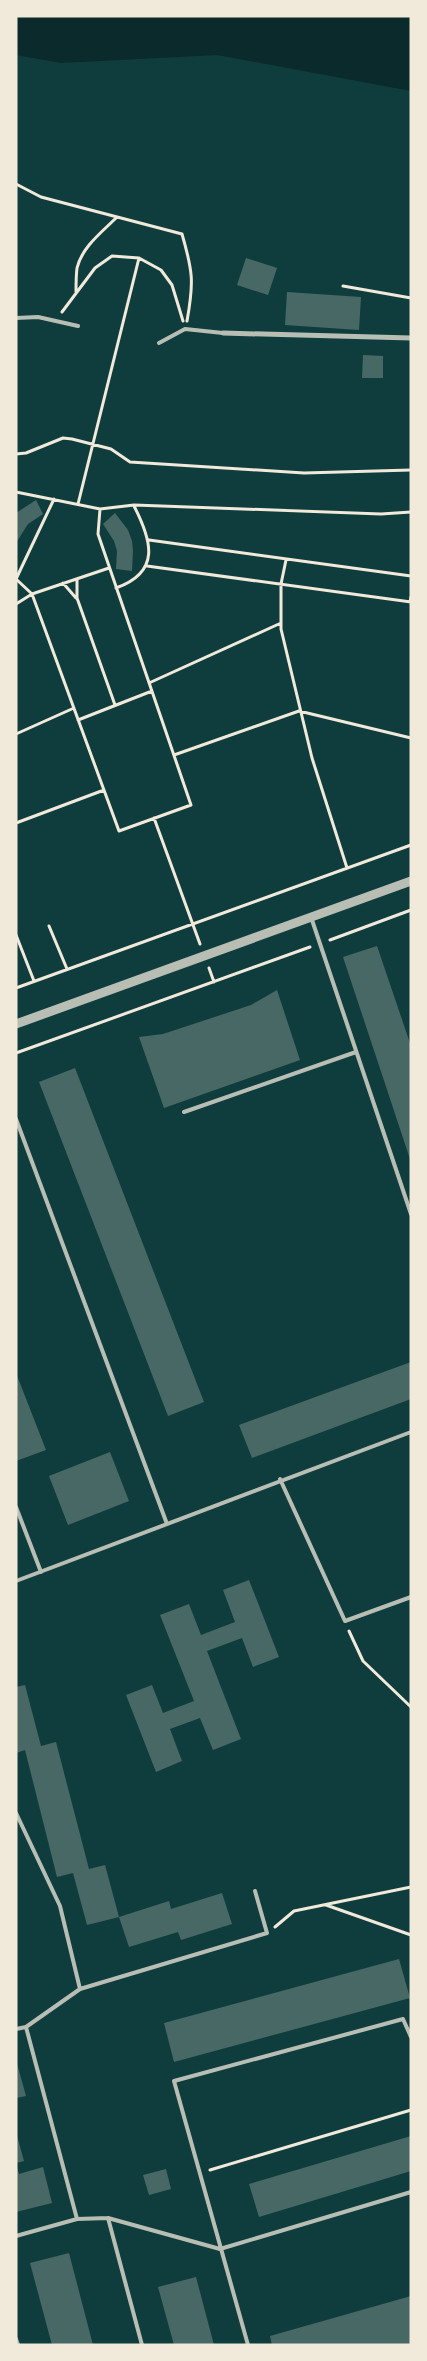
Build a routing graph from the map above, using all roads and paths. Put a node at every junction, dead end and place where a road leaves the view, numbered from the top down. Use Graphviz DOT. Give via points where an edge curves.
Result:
graph roads {
  1 [pos="16,184"];
  2 [pos="117,217"];
  3 [pos="140,258"];
  4 [pos="343,286"];
  5 [pos="76,294"];
  6 [pos="411,298"];
  7 [pos="16,318"];
  8 [pos="56,320"];
  9 [pos="78,326"];
  10 [pos="185,329"];
  11 [pos="223,333"];
  12 [pos="411,338"];
  13 [pos="159,342"];
  14 [pos="93,444"];
  15 [pos="16,454"];
  16 [pos="411,470"];
  17 [pos="16,492"];
  18 [pos="54,499"];
  19 [pos="78,504"];
  20 [pos="134,505"];
  21 [pos="100,509"];
  22 [pos="411,512"];
  23 [pos="149,540"];
  24 [pos="286,560"];
  25 [pos="147,566"];
  26 [pos="109,568"];
  27 [pos="411,576"];
  28 [pos="16,579"];
  29 [pos="77,579"];
  30 [pos="63,583"];
  31 [pos="281,584"];
  32 [pos="116,588"];
  33 [pos="32,594"];
  34 [pos="411,596"];
  35 [pos="77,598"];
  36 [pos="410,602"];
  37 [pos="16,604"];
  38 [pos="281,623"];
  39 [pos="149,683"];
  40 [pos="152,691"];
  41 [pos="114,705"];
  42 [pos="74,708"];
  43 [pos="300,711"];
  44 [pos="78,720"];
  45 [pos="16,734"];
  46 [pos="411,738"];
  47 [pos="174,755"];
  48 [pos="104,790"];
  49 [pos="154,818"];
  50 [pos="16,824"];
  51 [pos="411,845"];
  52 [pos="347,868"];
  53 [pos="411,880"];
  54 [pos="411,910"];
  55 [pos="310,917"];
  56 [pos="192,923"];
  57 [pos="49,926"];
  58 [pos="16,935"];
  59 [pos="319,944"];
  60 [pos="204,956"];
  61 [pos="68,969"];
  62 [pos="34,981"];
  63 [pos="214,982"];
  64 [pos="16,988"];
  65 [pos="16,1024"];
  66 [pos="16,1052"];
  67 [pos="356,1052"];
  68 [pos="184,1112"];
  69 [pos="16,1119"];
  70 [pos="411,1214"];
  71 [pos="411,1432"];
  72 [pos="280,1479"];
  73 [pos="16,1507"];
  74 [pos="167,1524"];
  75 [pos="41,1572"];
  76 [pos="16,1581"];
  77 [pos="411,1597"];
  78 [pos="345,1621"];
  79 [pos="411,1707"];
  80 [pos="16,1813"];
  81 [pos="411,1887"];
  82 [pos="255,1891"];
  83 [pos="326,1905"];
  84 [pos="267,1933"];
  85 [pos="411,1934"];
  86 [pos="80,1989"];
  87 [pos="26,2027"];
  88 [pos="16,2029"];
  89 [pos="411,2037"];
  90 [pos="411,2110"];
  91 [pos="200,2174"];
  92 [pos="411,2192"];
  93 [pos="108,2218"];
  94 [pos="77,2219"];
  95 [pos="16,2236"];
  96 [pos="220,2249"];
  97 [pos="16,2339"];
  98 [pos="18,2345"];
  99 [pos="142,2345"];
  100 [pos="248,2345"];
  1 -- 2 [label="path" via="41,197"];
  2 -- 5 [label="path" via="92,241 84,254 78,268"];
  2 -- 10 [label="path" via="182,234 192,270 192,292"];
  3 -- 5 [label="path" via="112,256 95,268"];
  3 -- 10 [label="path" via="161,270 172,285"];
  3 -- 14 [label="path"];
  4 -- 6 [label="path"];
  5 -- 8 [label="path"];
  7 -- 8 [label="lane" via="38,316"];
  8 -- 9 [label="lane"];
  10 -- 11 [label="lane"];
  10 -- 13 [label="lane"];
  11 -- 12 [label="street"];
  14 -- 15 [label="path" via="63,438"];
  14 -- 16 [label="path" via="111,449 130,462 304,473"];
  14 -- 19 [label="path"];
  17 -- 18 [label="path"];
  18 -- 19 [label="path"];
  18 -- 28 [label="path"];
  19 -- 21 [label="path"];
  20 -- 21 [label="path"];
  20 -- 22 [label="path" via="381,514"];
  20 -- 23 [label="path"];
  21 -- 26 [label="path" via="98,534"];
  23 -- 24 [label="path"];
  23 -- 25 [label="path"];
  24 -- 27 [label="path"];
  24 -- 31 [label="path"];
  25 -- 31 [label="path"];
  25 -- 32 [label="path" via="133,582"];
  26 -- 29 [label="path"];
  26 -- 32 [label="path"];
  28 -- 33 [label="path"];
  29 -- 30 [label="path"];
  29 -- 35 [label="path"];
  30 -- 33 [label="path"];
  30 -- 35 [label="path"];
  31 -- 36 [label="path"];
  31 -- 38 [label="path"];
  32 -- 39 [label="path"];
  33 -- 37 [label="path"];
  33 -- 42 [label="path"];
  34 -- 36 [label="path"];
  35 -- 41 [label="path"];
  38 -- 39 [label="path"];
  38 -- 43 [label="path"];
  39 -- 40 [label="path"];
  40 -- 41 [label="path"];
  40 -- 47 [label="path"];
  41 -- 44 [label="path"];
  42 -- 44 [label="path"];
  42 -- 45 [label="path"];
  43 -- 46 [label="path"];
  43 -- 47 [label="path"];
  43 -- 52 [label="path"];
  44 -- 48 [label="path"];
  47 -- 49 [label="path" via="191,804"];
  48 -- 49 [label="path" via="119,831"];
  48 -- 50 [label="path"];
  49 -- 56 [label="path"];
  51 -- 52 [label="path"];
  52 -- 56 [label="path"];
  53 -- 55 [label="street"];
  54 -- 59 [label="path"];
  55 -- 59 [label="lane"];
  55 -- 60 [label="street"];
  56 -- 60 [label="path"];
  56 -- 61 [label="path"];
  57 -- 61 [label="path"];
  58 -- 62 [label="path"];
  59 -- 63 [label="path"];
  59 -- 67 [label="lane"];
  60 -- 63 [label="path"];
  60 -- 65 [label="street"];
  61 -- 62 [label="path"];
  62 -- 64 [label="path"];
  63 -- 66 [label="path"];
  67 -- 68 [label="lane"];
  67 -- 70 [label="lane"];
  69 -- 74 [label="lane"];
  71 -- 72 [label="lane"];
  72 -- 74 [label="lane"];
  72 -- 78 [label="lane"];
  73 -- 75 [label="lane"];
  74 -- 75 [label="lane"];
  75 -- 76 [label="lane"];
  77 -- 78 [label="lane"];
  78 -- 79 [label="path" via="363,1661"];
  80 -- 86 [label="lane" via="60,1906"];
  81 -- 83 [label="path"];
  82 -- 84 [label="lane"];
  83 -- 84 [label="path" via="294,1911"];
  83 -- 85 [label="path"];
  84 -- 86 [label="lane"];
  86 -- 87 [label="lane"];
  87 -- 88 [label="lane"];
  87 -- 94 [label="lane"];
  89 -- 91 [label="lane" via="403,2019 174,2081"];
  90 -- 91 [label="path"];
  91 -- 96 [label="lane"];
  92 -- 96 [label="lane"];
  93 -- 94 [label="lane"];
  93 -- 96 [label="lane"];
  93 -- 99 [label="lane"];
  94 -- 95 [label="lane"];
  96 -- 100 [label="lane"];
  97 -- 98 [label="lane"];
}
